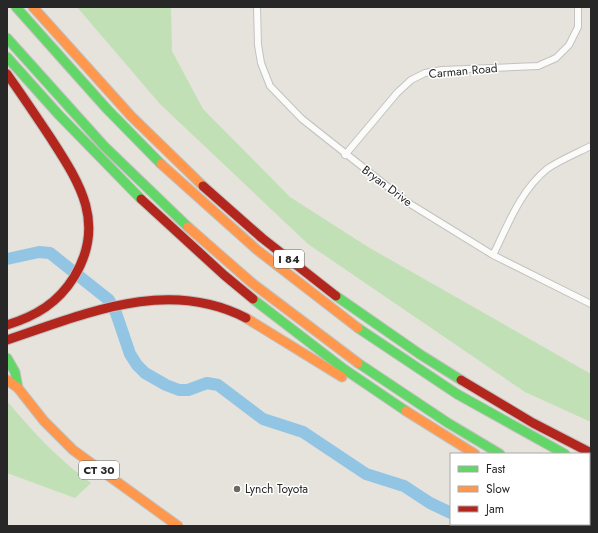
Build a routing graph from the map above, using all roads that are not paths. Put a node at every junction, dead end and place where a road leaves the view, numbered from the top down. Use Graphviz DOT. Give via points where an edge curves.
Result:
graph roads {
  1 [pos="16,7"];
  2 [pos="33,7"];
  3 [pos="257,7"];
  4 [pos="578,7"];
  5 [pos="7,38"];
  6 [pos="7,57"];
  7 [pos="7,74"];
  8 [pos="591,146"];
  9 [pos="346,154"];
  10 [pos="493,255"];
  11 [pos="591,304"];
  12 [pos="7,325"];
  13 [pos="7,340"];
  14 [pos="7,358"];
  15 [pos="7,380"];
  16 [pos="18,388"];
  17 [pos="410,415"];
  18 [pos="473,453"];
  19 [pos="498,453"];
  20 [pos="563,453"];
  21 [pos="591,453"];
  22 [pos="178,526"];
  1 -- 20 [label="main road" via="137,140 263,254 338,313 403,358 482,409"];
  2 -- 21 [label="main road, I 84" via="102,85 166,151 294,263 358,312 436,365 511,410"];
  3 -- 9 [label="street, Bryan Drive" via="260,57 270,86 302,119"];
  4 -- 9 [label="street, Carman Road" via="578,27 569,45 556,58 538,66 425,73 411,80 397,93"];
  5 -- 19 [label="main road" via="119,162 236,270 310,329 371,373 421,407"];
  6 -- 17 [label="main road" via="97,157 199,255 309,344"];
  7 -- 12 [label="main road" via="71,168 81,187 87,208 89,230 82,262 70,285 44,310"];
  8 -- 10 [label="street" via="548,168 534,181 523,196"];
  9 -- 10 [label="street, Bryan Drive" via="407,202"];
  10 -- 11 [label="street, Bryan Drive"];
  13 -- 17 [label="main road" via="100,310 149,299 205,303 232,311"];
  14 -- 16 [label="main road, CT 30" via="15,372"];
  15 -- 16 [label="main road, CT 30"];
  16 -- 22 [label="main road, CT 30" via="44,421 73,450"];
  17 -- 18 [label="main road"];
}
